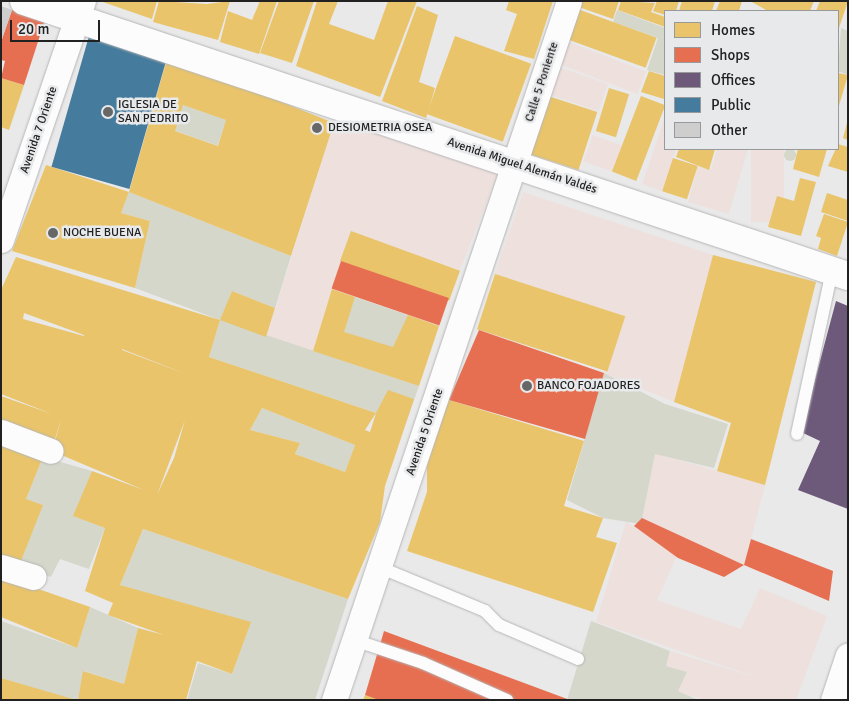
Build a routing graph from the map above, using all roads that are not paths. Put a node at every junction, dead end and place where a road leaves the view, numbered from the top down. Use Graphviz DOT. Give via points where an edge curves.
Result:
graph roads {
  1 [pos="24,1"];
  2 [pos="569,1"];
  3 [pos="80,10"];
  4 [pos="515,164"];
  5 [pos="1,240"];
  6 [pos="840,274"];
  7 [pos="1,432"];
  8 [pos="797,434"];
  9 [pos="51,451"];
  10 [pos="379,566"];
  11 [pos="1,567"];
  12 [pos="34,577"];
  13 [pos="354,640"];
  14 [pos="848,655"];
  15 [pos="578,659"];
  16 [pos="334,700"];
  17 [pos="507,700"];
  18 [pos="833,700"];
  1 -- 3 [label="main road, Avenida Miguel Alemán Valdés"];
  2 -- 4 [label="street, Calle 5 Poniente"];
  3 -- 4 [label="main road, Avenida Miguel Alemán Valdés"];
  3 -- 5 [label="street, Avenida 7 Oriente"];
  4 -- 6 [label="main road, Avenida Miguel Alemán Valdés"];
  4 -- 10 [label="street, Avenida 5 Oriente"];
  6 -- 8 [label="lane"];
  7 -- 9 [label="street"];
  10 -- 13 [label="street, Avenida 5 Oriente"];
  10 -- 15 [label="lane" via="484,611 499,625"];
  11 -- 12 [label="street"];
  13 -- 16 [label="street, Avenida 5 Oriente"];
  13 -- 17 [label="lane" via="423,663"];
  14 -- 18 [label="street"];
}
